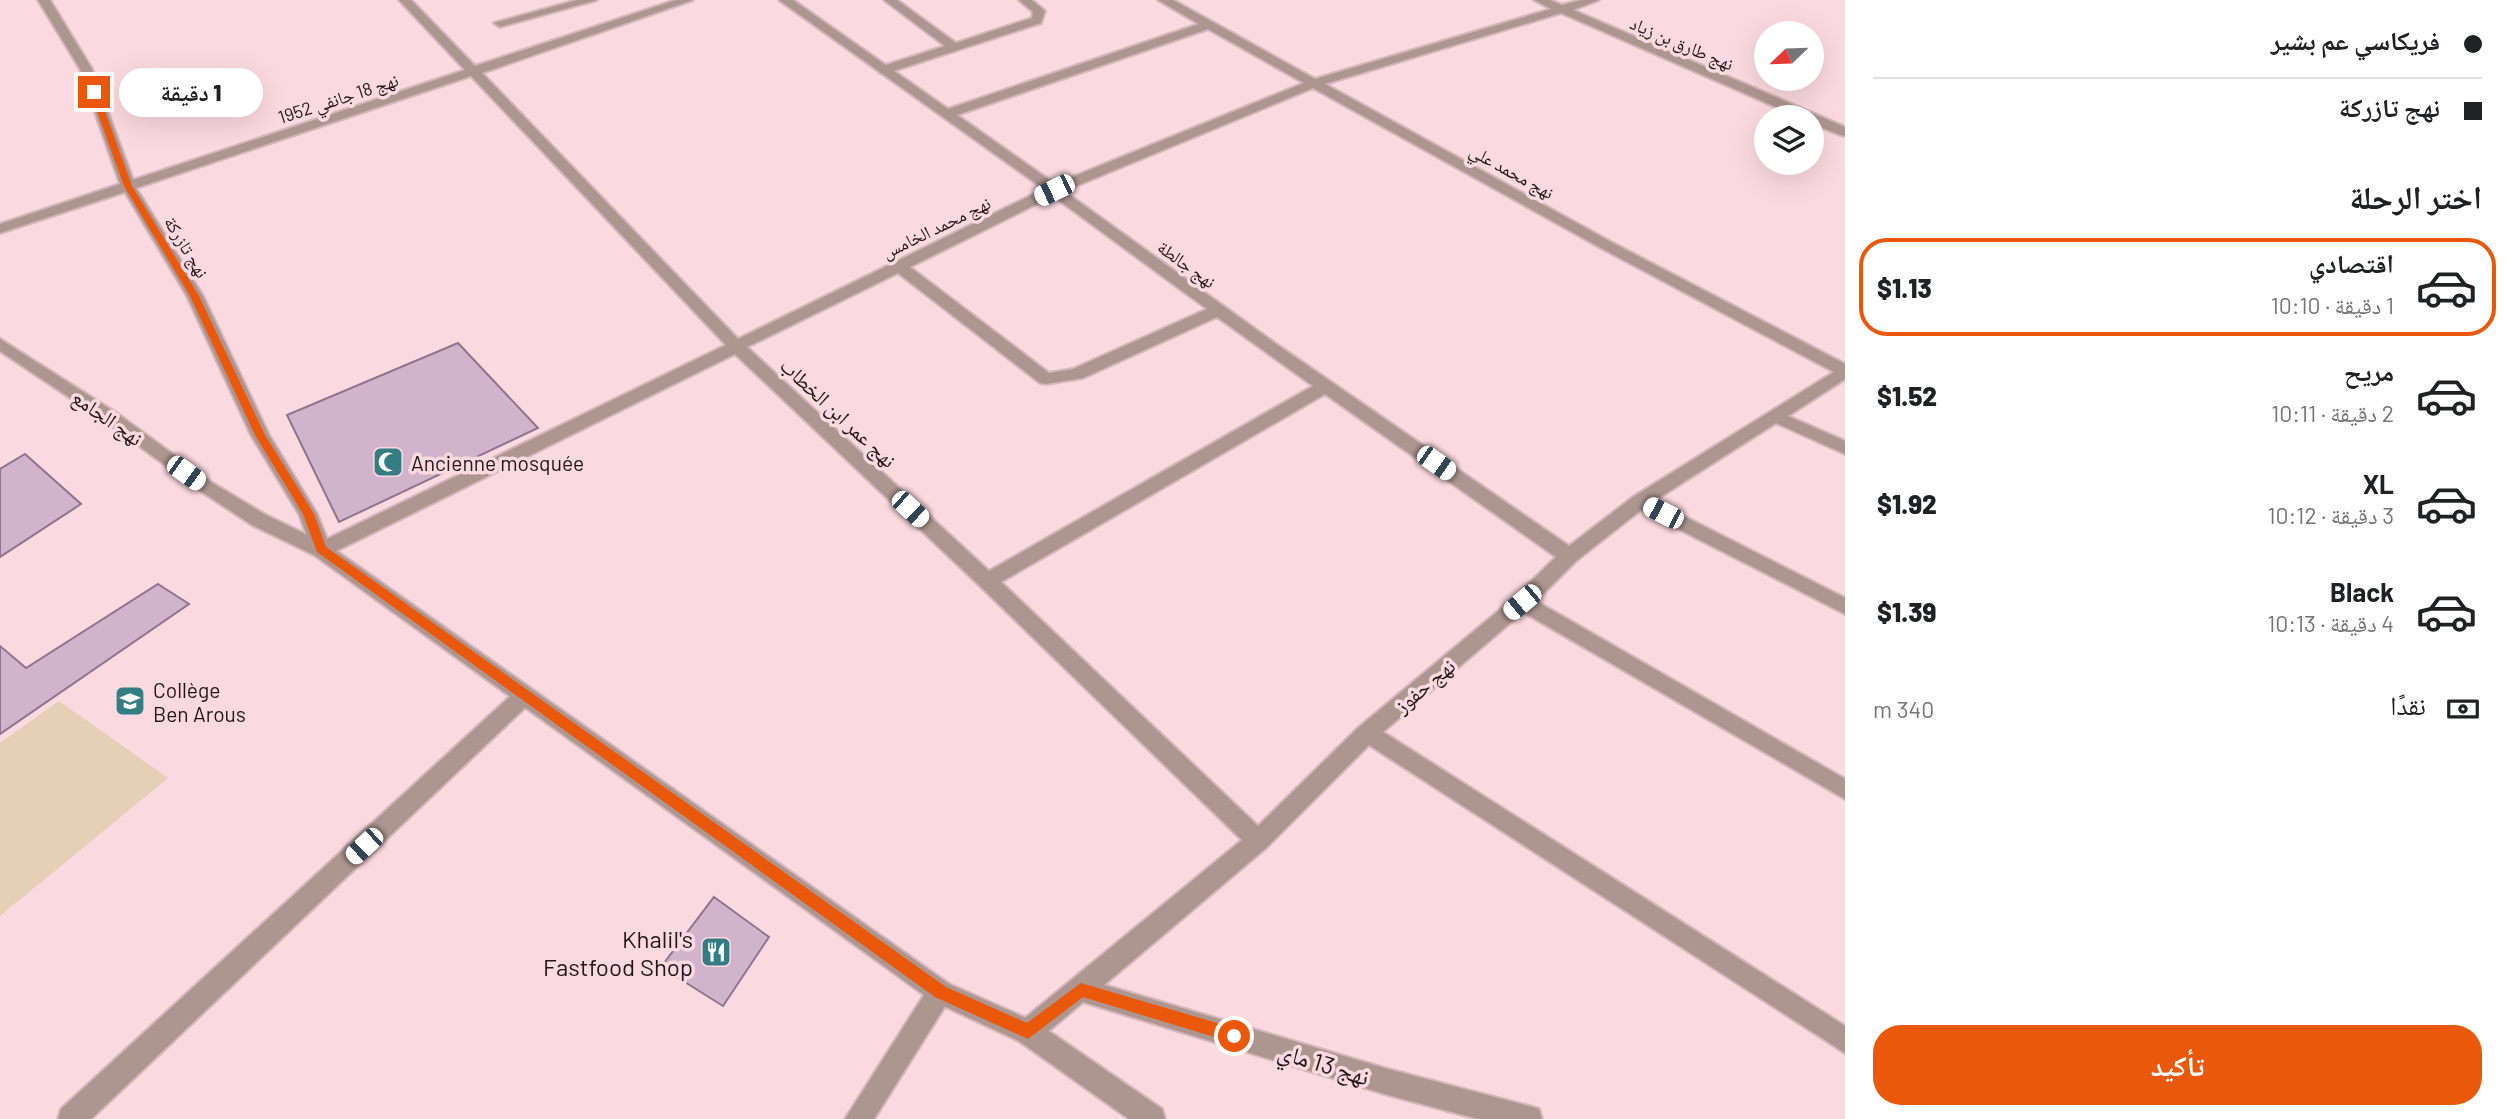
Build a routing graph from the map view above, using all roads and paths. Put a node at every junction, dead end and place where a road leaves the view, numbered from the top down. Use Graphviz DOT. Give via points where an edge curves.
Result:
graph roads {
  1 [pos="44,0"];
  2 [pos="405,0"];
  3 [pos="591,0"];
  4 [pos="687,0"];
  5 [pos="785,0"];
  6 [pos="890,0"];
  7 [pos="1025,0"];
  8 [pos="1164,0"];
  9 [pos="1540,0"];
  10 [pos="1593,0"];
  11 [pos="1561,9"];
  12 [pos="500,23"];
  13 [pos="1209,25"];
  14 [pos="954,47"];
  15 [pos="884,70"];
  16 [pos="475,71"];
  17 [pos="1314,83"];
  18 [pos="1781,105"];
  19 [pos="947,114"];
  20 [pos="1824,123"];
  21 [pos="1845,132"];
  22 [pos="128,186"];
  23 [pos="1054,190"];
  24 [pos="0,229"];
  25 [pos="899,266"];
  26 [pos="1219,310"];
  27 [pos="0,344"];
  28 [pos="736,346"];
  29 [pos="1845,372"];
  30 [pos="1326,386"];
  31 [pos="1773,416"];
  32 [pos="1845,448"];
  33 [pos="1640,501"];
  34 [pos="321,550"];
  35 [pos="1569,556"];
  36 [pos="987,581"];
  37 [pos="1522,602"];
  38 [pos="1845,607"];
  39 [pos="524,696"];
  40 [pos="1367,733"];
  41 [pos="1845,790"];
  42 [pos="1258,841"];
  43 [pos="1081,990"];
  44 [pos="940,992"];
  45 [pos="1028,1032"];
  46 [pos="1845,1041"];
  47 [pos="71,1119"];
  48 [pos="858,1119"];
  49 [pos="1152,1119"];
  50 [pos="1529,1119"];
  1 -- 22 [label="street, نهج تازركة" via="86,69"];
  2 -- 16 [label="street, نهج عمر ابن الخطاب"];
  3 -- 12 [label="street"];
  4 -- 16 [label="street, نهج 18 جانفي 1952"];
  5 -- 15 [label="street, نهج جالطة"];
  6 -- 14 [label="street"];
  7 -- 14 [label="street" via="1039,11 1037,20"];
  8 -- 13 [label="street, نهج محمد علي"];
  9 -- 11 [label="street, نهج طارق بن زياد"];
  10 -- 11 [label="street, نهج محمد الخامس"];
  11 -- 17 [label="street, نهج محمد الخامس"];
  11 -- 18 [label="street, نهج طارق بن زياد"];
  13 -- 17 [label="street, نهج محمد علي"];
  13 -- 19 [label="street"];
  14 -- 15 [label="street"];
  15 -- 19 [label="street, نهج جالطة"];
  16 -- 22 [label="street, نهج 18 جانفي 1952"];
  16 -- 28 [label="street, نهج عمر ابن الخطاب"];
  17 -- 23 [label="street, نهج محمد الخامس"];
  17 -- 29 [label="street, نهج محمد علي"];
  19 -- 23 [label="street, نهج جالطة"];
  20 -- 21 [label="street, نهج طارق بن زياد"];
  22 -- 24 [label="street, نهج 18 جانفي 1952"];
  22 -- 34 [label="street, نهج تازركة" via="195,296 260,435 308,514"];
  23 -- 25 [label="street, نهج محمد الخامس"];
  23 -- 26 [label="street, نهج جالطة"];
  25 -- 26 [label="street" via="1046,379 1077,374"];
  25 -- 28 [label="street, نهج محمد الخامس"];
  26 -- 30 [label="street, نهج جالطة"];
  27 -- 34 [label="street, نهج الجامع" via="205,486 259,520"];
  28 -- 34 [label="street, نهج محمد الخامس"];
  28 -- 36 [label="street, نهج عمر ابن الخطاب"];
  29 -- 31 [label="street, نهج حفوز"];
  30 -- 35 [label="street, نهج جالطة"];
  30 -- 36 [label="street"];
  31 -- 32 [label="street"];
  31 -- 33 [label="street, نهج حفوز"];
  33 -- 35 [label="street, نهج حفوز"];
  33 -- 38 [label="street"];
  34 -- 39 [label="street, نهج الجامع"];
  35 -- 37 [label="street, نهج حفوز"];
  36 -- 42 [label="street, نهج عمر ابن الخطاب"];
  37 -- 40 [label="street, نهج حفوز"];
  37 -- 41 [label="street"];
  39 -- 44 [label="street, نهج الجامع"];
  39 -- 47 [label="street"];
  40 -- 42 [label="street, نهج حفوز"];
  40 -- 46 [label="street"];
  42 -- 43 [label="street, نهج حفوز"];
  43 -- 45 [label="street, نهج حفوز"];
  43 -- 50 [label="street, نهج 13 ماي"];
  44 -- 45 [label="street, نهج الجامع"];
  44 -- 48 [label="street"];
  45 -- 49 [label="street, نهج الجامع"];
}
